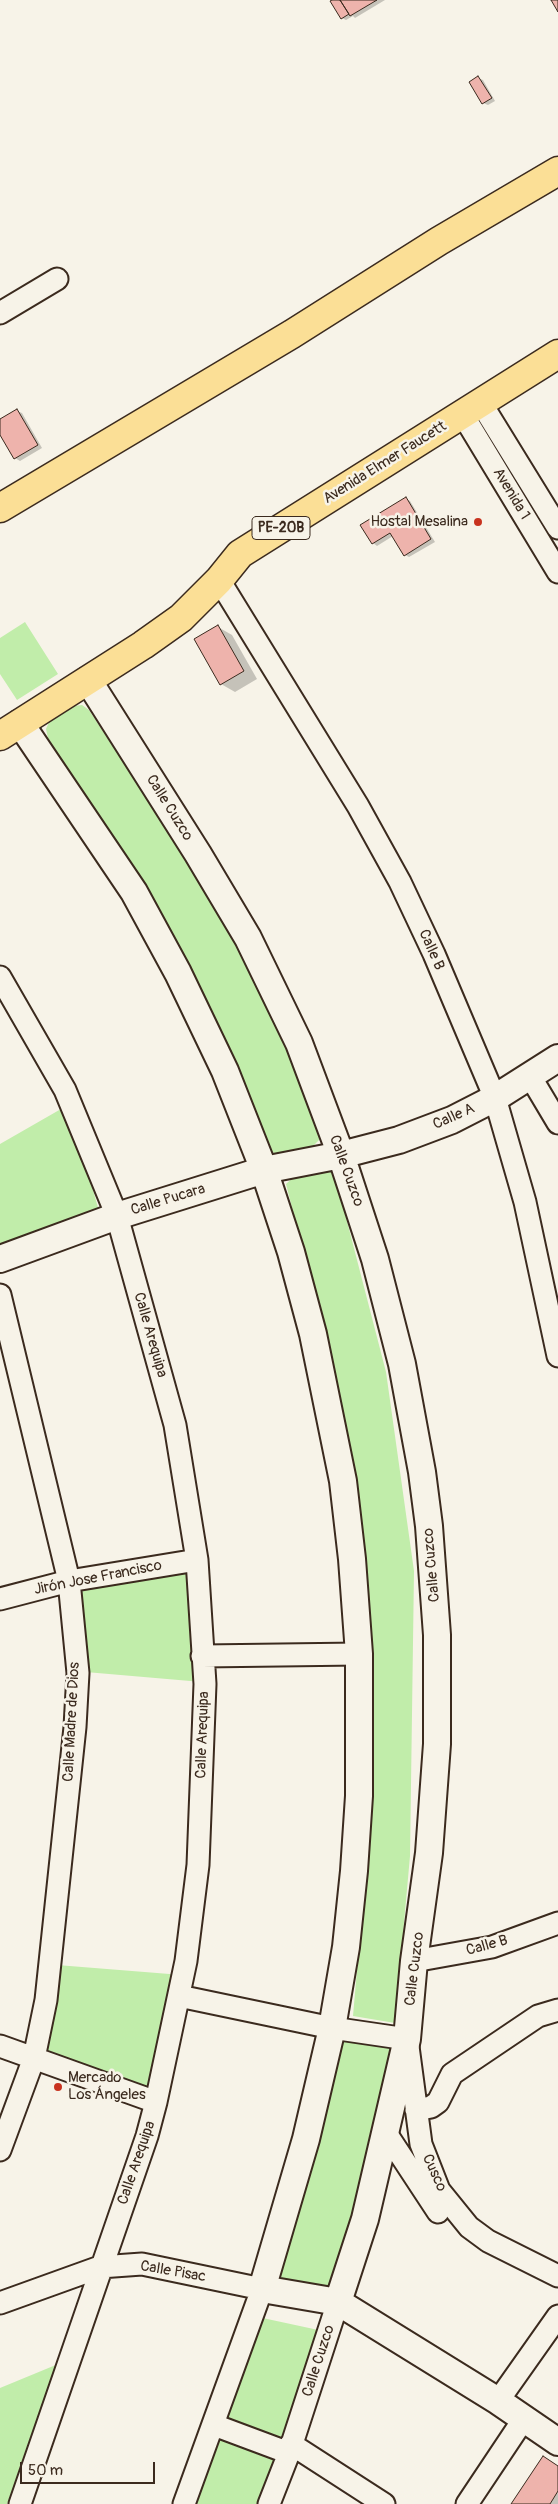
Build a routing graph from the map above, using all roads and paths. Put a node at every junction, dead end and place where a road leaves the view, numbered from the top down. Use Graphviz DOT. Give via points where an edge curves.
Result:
graph roads {
  1 [pos="558,171"];
  2 [pos="57,279"];
  3 [pos="0,313"];
  4 [pos="558,354"];
  5 [pos="472,409"];
  6 [pos="0,508"];
  7 [pos="558,528"];
  8 [pos="558,572"];
  9 [pos="219,580"];
  10 [pos="88,680"];
  11 [pos="10,730"];
  12 [pos="0,977"];
  13 [pos="558,1058"];
  14 [pos="530,1076"];
  15 [pos="495,1098"];
  16 [pos="558,1123"];
  17 [pos="341,1155"];
  18 [pos="264,1170"];
  19 [pos="117,1216"];
  20 [pos="0,1259"];
  21 [pos="0,1295"];
  22 [pos="558,1356"];
  23 [pos="197,1560"];
  24 [pos="69,1581"];
  25 [pos="0,1599"];
  26 [pos="359,1654"];
  27 [pos="202,1656"];
  28 [pos="558,1922"];
  29 [pos="414,1961"];
  30 [pos="179,1996"];
  31 [pos="558,2010"];
  32 [pos="332,2028"];
  33 [pos="406,2039"];
  34 [pos="0,2046"];
  35 [pos="34,2058"];
  36 [pos="156,2102"];
  37 [pos="416,2110"];
  38 [pos="386,2133"];
  39 [pos="0,2150"];
  40 [pos="100,2267"];
  41 [pos="558,2276"];
  42 [pos="262,2289"];
  43 [pos="558,2292"];
  44 [pos="338,2302"];
  45 [pos="0,2303"];
  46 [pos="558,2316"];
  47 [pos="498,2401"];
  48 [pos="523,2420"];
  49 [pos="214,2425"];
  50 [pos="558,2442"];
  51 [pos="290,2448"];
  52 [pos="20,2504"];
  53 [pos="184,2504"];
  54 [pos="269,2504"];
  55 [pos="384,2504"];
  56 [pos="467,2504"];
  1 -- 6 [label="highway"];
  2 -- 3 [label="street"];
  4 -- 5 [label="highway, Avenida Elmer Faucett / PE-20B"];
  5 -- 7 [label="street, Avenida 1"];
  5 -- 8 [label="street, Avenida 1"];
  5 -- 9 [label="highway, Avenida Elmer Faucett / PE-20B" via="240,554"];
  9 -- 10 [label="highway, Avenida Elmer Faucett / PE-20B" via="181,618"];
  9 -- 15 [label="street, Calle B" via="358,806 400,882"];
  10 -- 11 [label="highway, Avenida Elmer Faucett / PE-20B"];
  10 -- 17 [label="street, Calle Cuzco" via="248,938 299,1043"];
  11 -- 18 [label="street" via="134,892 178,973 225,1071"];
  12 -- 19 [label="street, Calle Arequipa" via="65,1090"];
  13 -- 14 [label="street, Calle A"];
  14 -- 15 [label="street, Calle A"];
  14 -- 16 [label="street"];
  15 -- 17 [label="street, Calle A" via="452,1120 399,1140"];
  15 -- 22 [label="street, Calle B" via="525,1202"];
  17 -- 18 [label="street, Calle Pucara"];
  17 -- 29 [label="street, Calle Cuzco" via="375,1258 402,1364 422,1472 433,1571 437,1635 437,1753 430,1853"];
  18 -- 19 [label="street, Calle Pucara"];
  18 -- 26 [label="street" via="296,1270 330,1409 352,1559"];
  19 -- 20 [label="street, Calle Pucara"];
  19 -- 23 [label="street, Calle Arequipa" via="175,1425"];
  21 -- 24 [label="street, Calle Madre de Dios"];
  23 -- 24 [label="street, Jirón Jose Francisco"];
  23 -- 27 [label="street, Calle Arequipa"];
  24 -- 25 [label="street, Jirón Jose Francisco"];
  24 -- 35 [label="street, Calle Madre de Dios" via="78,1673 75,1727 46,2000"];
  26 -- 27 [label="street"];
  26 -- 32 [label="street" via="359,1787 354,1872 346,1947"];
  27 -- 30 [label="street, Calle Arequipa" via="205,1684 198,1865"];
  28 -- 29 [label="street, Calle B" via="492,1947"];
  29 -- 33 [label="street, Calle Cuzco"];
  30 -- 32 [label="street"];
  30 -- 36 [label="street, Calle Arequipa"];
  31 -- 37 [label="street" via="538,2016 452,2074 438,2102"];
  32 -- 33 [label="street"];
  32 -- 42 [label="street" via="306,2140"];
  33 -- 37 [label="street, Cusco"];
  33 -- 38 [label="street, Calle Cuzco"];
  34 -- 35 [label="street"];
  35 -- 36 [label="street"];
  35 -- 39 [label="street, Calle Madre de Dios"];
  36 -- 40 [label="street, Calle Arequipa"];
  37 -- 41 [label="street, Cusco" via="421,2144 439,2190 469,2226 506,2252"];
  38 -- 43 [label="street" via="436,2210 466,2240 522,2275"];
  38 -- 44 [label="street, Calle Cuzco" via="365,2219"];
  40 -- 42 [label="street, Calle Pisac" via="142,2264"];
  40 -- 45 [label="street, Calle Pisac"];
  40 -- 52 [label="street, Calle Arequipa"];
  42 -- 44 [label="street"];
  42 -- 49 [label="street"];
  44 -- 47 [label="street"];
  44 -- 51 [label="street, Calle Cuzco"];
  46 -- 47 [label="street"];
  47 -- 48 [label="street"];
  48 -- 50 [label="street"];
  48 -- 56 [label="street"];
  49 -- 51 [label="street"];
  49 -- 53 [label="street"];
  51 -- 54 [label="street, Calle Cuzco"];
  51 -- 55 [label="street"];
}
